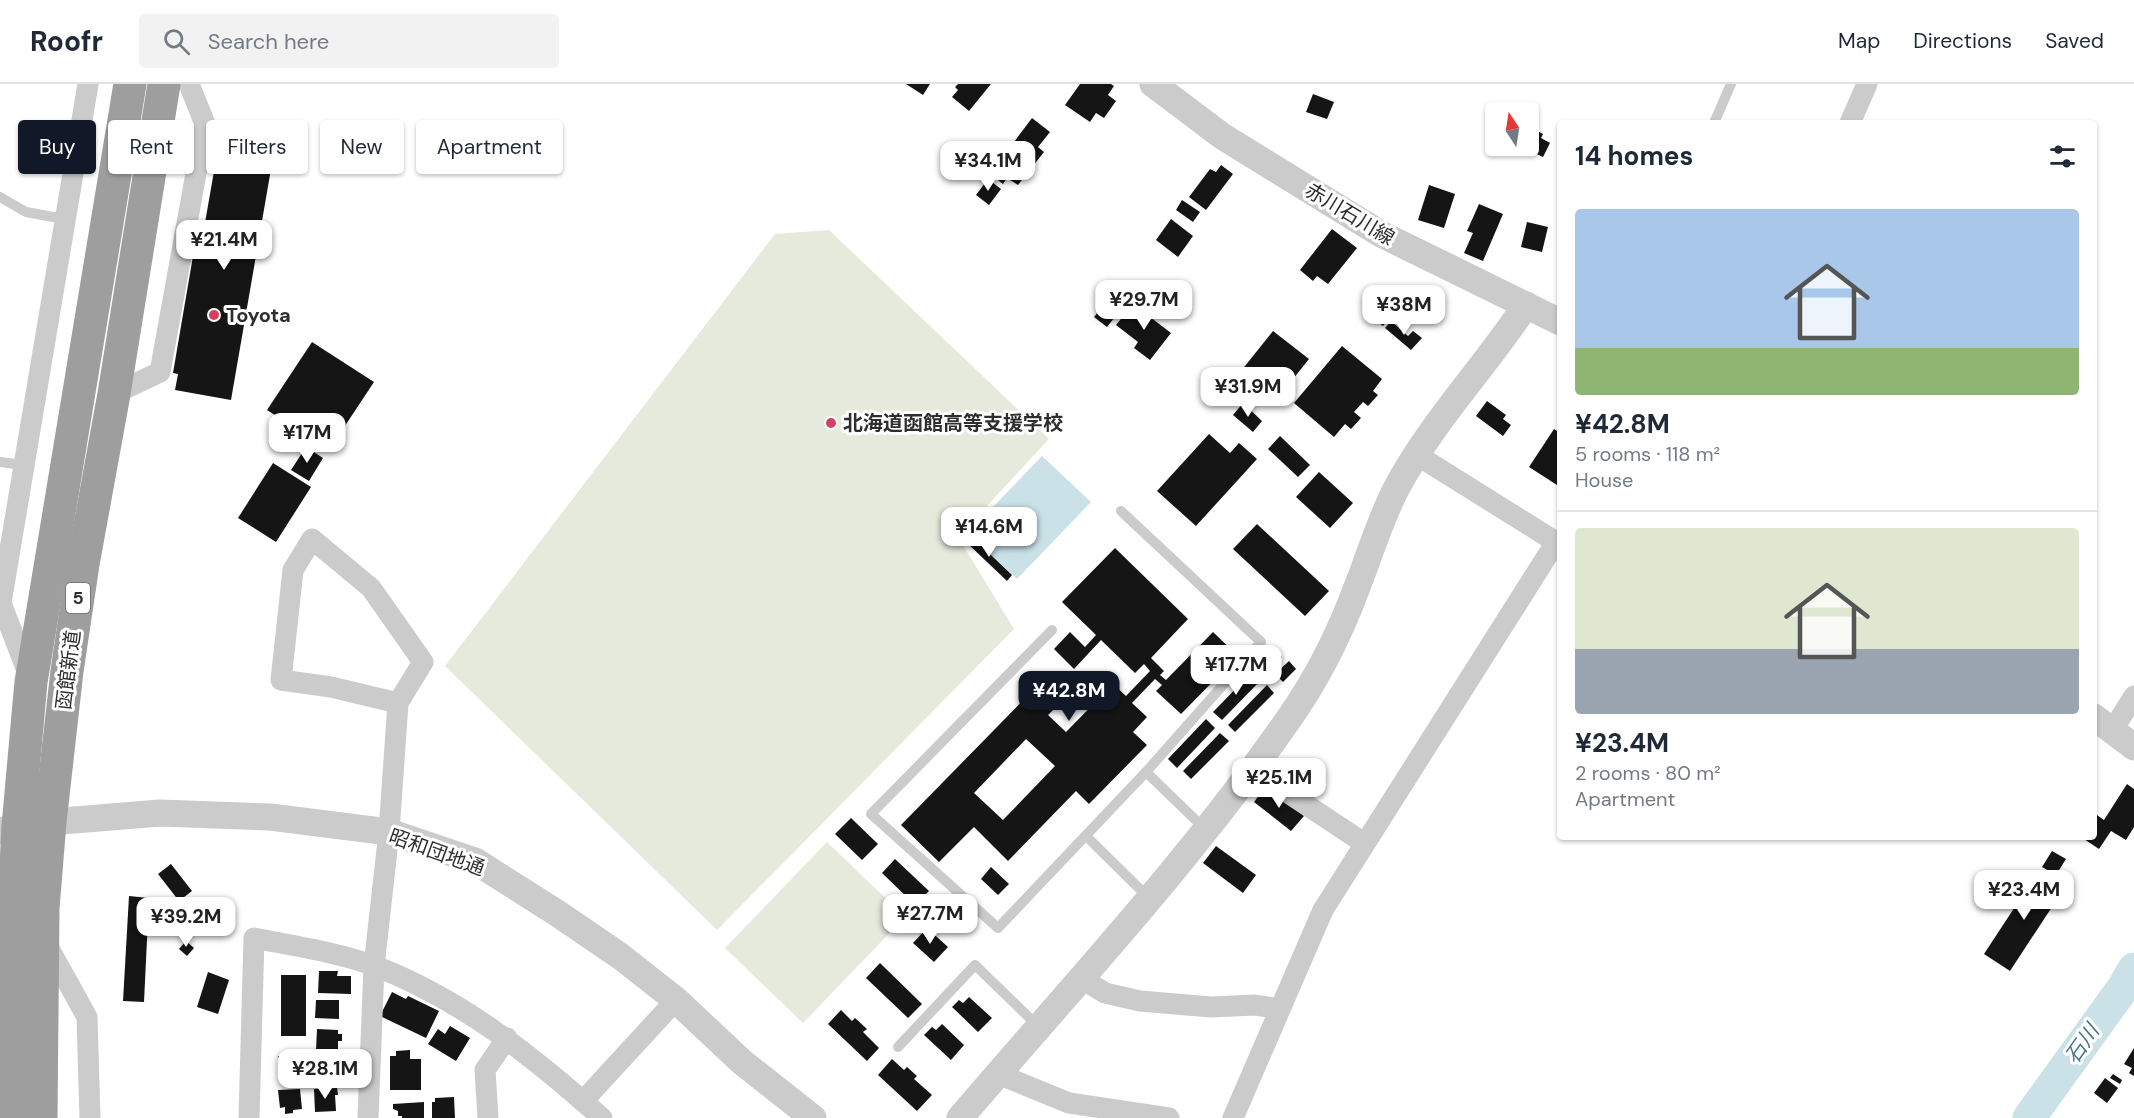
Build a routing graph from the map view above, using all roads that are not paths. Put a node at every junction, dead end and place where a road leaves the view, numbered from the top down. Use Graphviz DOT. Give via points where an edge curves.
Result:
graph roads {
  1 [pos="88,84"];
  2 [pos="130,84"];
  3 [pos="164,84"];
  4 [pos="189,84"];
  5 [pos="1153,84"];
  6 [pos="1731,84"];
  7 [pos="1867,84"];
  8 [pos="1715,120"];
  9 [pos="1851,120"];
  10 [pos="0,196"];
  11 [pos="64,219"];
  12 [pos="1526,305"];
  13 [pos="1557,320"];
  14 [pos="114,394"];
  15 [pos="1417,455"];
  16 [pos="0,462"];
  17 [pos="23,465"];
  18 [pos="1121,511"];
  19 [pos="1052,630"];
  20 [pos="31,682"];
  21 [pos="2134,696"];
  22 [pos="398,703"];
  23 [pos="2103,724"];
  24 [pos="2134,747"];
  25 [pos="1252,768"];
  26 [pos="1146,772"];
  27 [pos="50,822"];
  28 [pos="9,828"];
  29 [pos="1207,830"];
  30 [pos="389,832"];
  31 [pos="1086,836"];
  32 [pos="1364,843"];
  33 [pos="1150,900"];
  34 [pos="43,937"];
  35 [pos="374,966"];
  36 [pos="6,974"];
  37 [pos="1081,978"];
  38 [pos="676,1000"];
  39 [pos="1280,1009"];
  40 [pos="1038,1026"];
  41 [pos="507,1038"];
  42 [pos="898,1047"];
  43 [pos="998,1074"];
  44 [pos="583,1101"];
  45 [pos="10,1118"];
  46 [pos="41,1118"];
  47 [pos="90,1118"];
  48 [pos="249,1118"];
  49 [pos="368,1118"];
  50 [pos="488,1118"];
  51 [pos="602,1118"];
  52 [pos="813,1118"];
  53 [pos="960,1118"];
  54 [pos="1169,1118"];
  55 [pos="1233,1118"];
  1 -- 11 [label="street"];
  2 -- 20 [label="highway, 函館新道 / 5"];
  3 -- 14 [label="highway, 函館新道 / 5"];
  4 -- 14 [label="street" via="205,124 160,372"];
  5 -- 12 [label="street, 赤川石川線" via="1222,136 1381,234"];
  6 -- 8 [label="lane"];
  7 -- 9 [label="street"];
  10 -- 11 [label="lane" via="26,212"];
  11 -- 17 [label="street"];
  12 -- 13 [label="street, 赤川石川線"];
  12 -- 15 [label="street"];
  14 -- 27 [label="highway, 函館新道 / 5" via="82,564"];
  15 -- 25 [label="street" via="1374,538 1339,632 1289,719"];
  15 -- 32 [label="street" via="1556,542"];
  16 -- 17 [label="lane"];
  17 -- 20 [label="street" via="1,603"];
  18 -- 26 [label="lane" via="1261,642"];
  19 -- 31 [label="lane" via="871,814 998,928"];
  20 -- 28 [label="highway, 函館新道 / 5"];
  21 -- 23 [label="street"];
  22 -- 22 [label="street" via="423,662 371,588 312,538 293,570 281,680"];
  22 -- 30 [label="street"];
  23 -- 24 [label="street"];
  25 -- 29 [label="street"];
  25 -- 32 [label="street"];
  26 -- 29 [label="lane"];
  26 -- 31 [label="lane"];
  27 -- 28 [label="street, 昭和団地通"];
  27 -- 30 [label="street, 昭和団地通" via="160,813 270,817"];
  27 -- 34 [label="highway, 函館新道 / 5"];
  28 -- 36 [label="highway, 函館新道 / 5"];
  29 -- 33 [label="street"];
  30 -- 35 [label="street"];
  30 -- 38 [label="street, 昭和団地通" via="475,861 620,956"];
  31 -- 33 [label="lane"];
  32 -- 39 [label="street" via="1323,910"];
  33 -- 37 [label="street"];
  34 -- 46 [label="highway, 函館新道 / 5"];
  34 -- 47 [label="street" via="87,1017"];
  35 -- 41 [label="street" via="444,999"];
  35 -- 48 [label="street" via="254,938"];
  35 -- 49 [label="street"];
  36 -- 45 [label="highway, 函館新道 / 5"];
  37 -- 39 [label="street" via="1105,993 1140,1001"];
  37 -- 40 [label="street"];
  38 -- 44 [label="street"];
  38 -- 52 [label="street, 昭和団地通" via="742,1062"];
  39 -- 55 [label="street"];
  40 -- 42 [label="lane" via="975,965"];
  40 -- 43 [label="street"];
  41 -- 44 [label="street"];
  41 -- 50 [label="street" via="485,1070"];
  43 -- 53 [label="street"];
  43 -- 54 [label="street" via="1069,1103"];
  44 -- 51 [label="street"];
}
